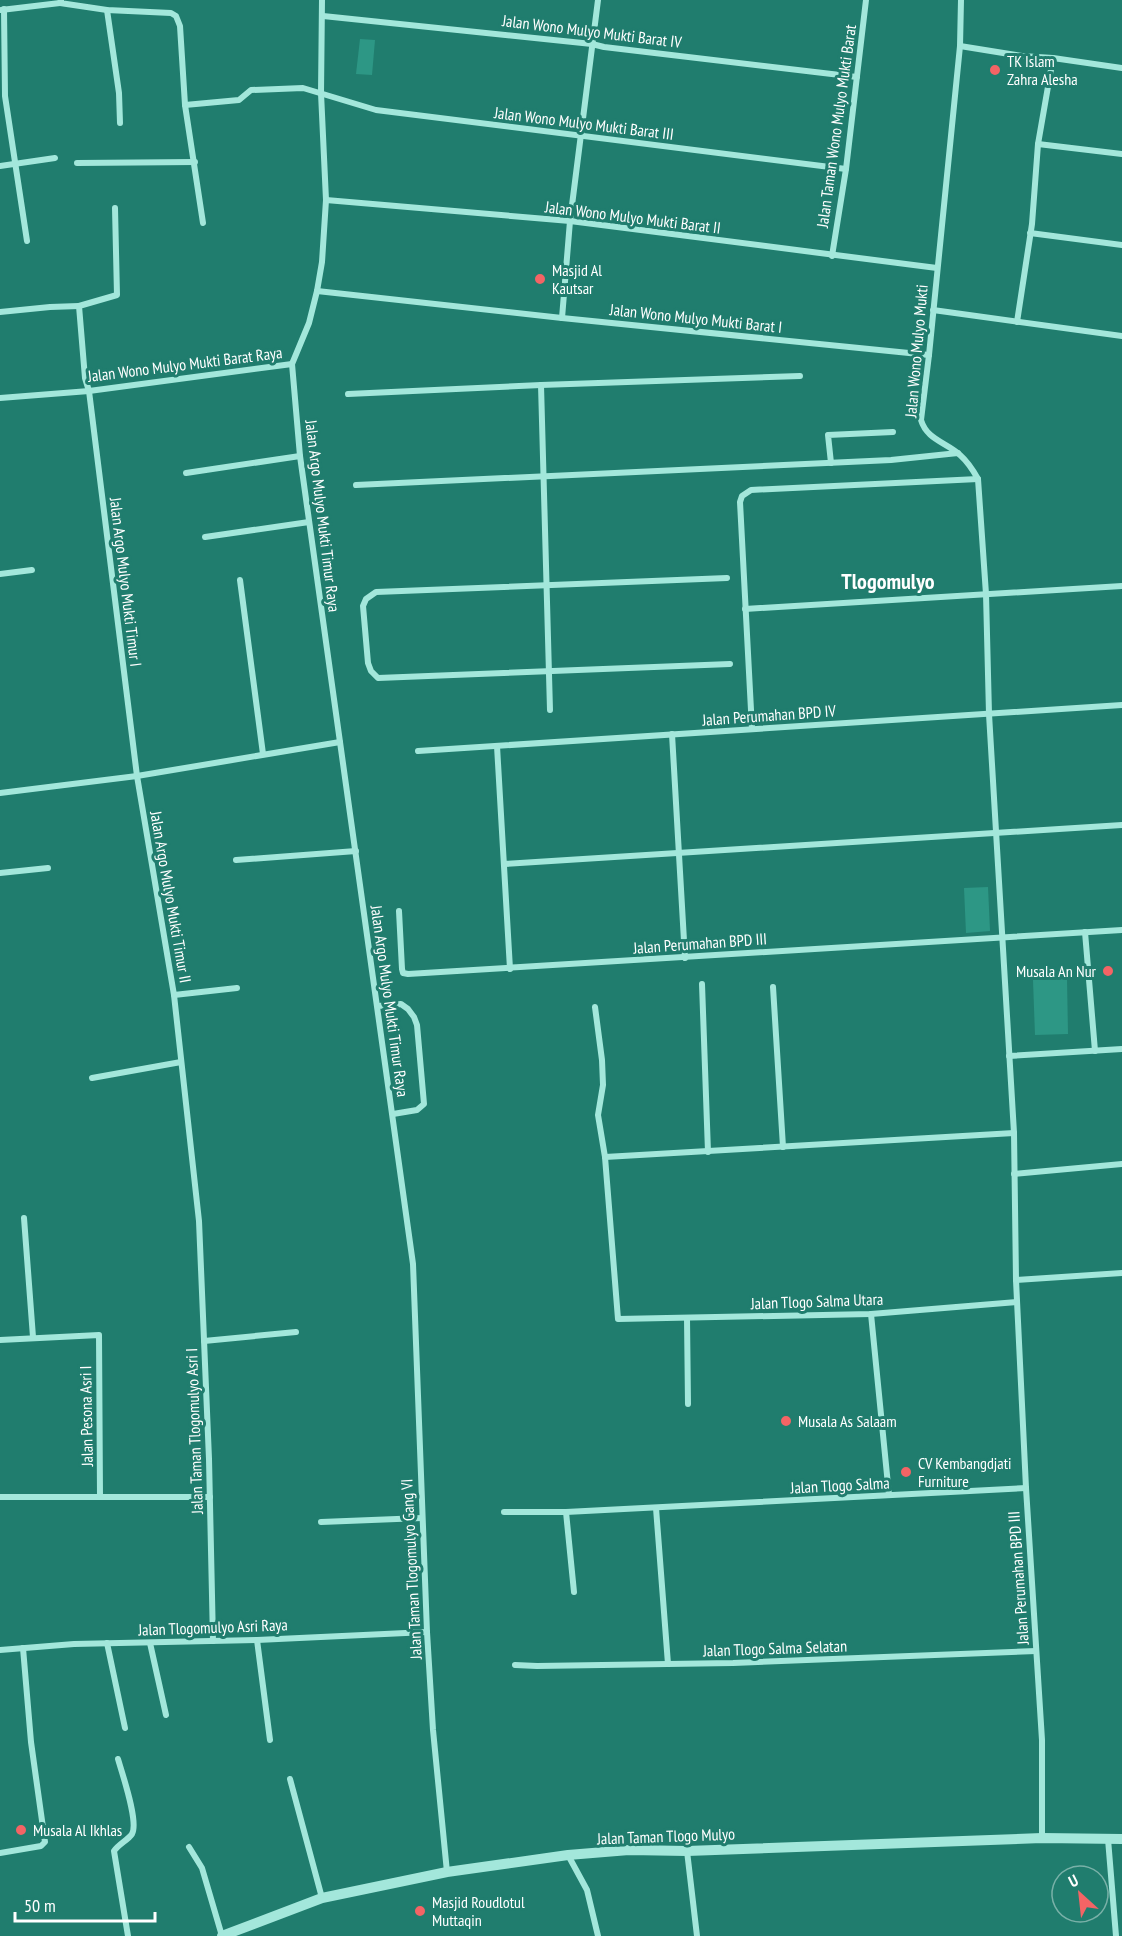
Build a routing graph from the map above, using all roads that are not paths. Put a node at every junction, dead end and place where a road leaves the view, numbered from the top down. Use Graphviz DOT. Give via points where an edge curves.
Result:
graph roads {
  1 [pos="322,0"];
  2 [pos="598,0"];
  3 [pos="866,0"];
  4 [pos="959,0"];
  5 [pos="61,1"];
  6 [pos="2,10"];
  7 [pos="107,10"];
  8 [pos="323,16"];
  9 [pos="592,44"];
  10 [pos="960,46"];
  11 [pos="1053,58"];
  12 [pos="1122,68"];
  13 [pos="857,77"];
  14 [pos="321,93"];
  15 [pos="3,96"];
  16 [pos="186,105"];
  17 [pos="120,123"];
  18 [pos="579,136"];
  19 [pos="1038,144"];
  20 [pos="1122,154"];
  21 [pos="55,158"];
  22 [pos="195,162"];
  23 [pos="77,163"];
  24 [pos="16,165"];
  25 [pos="0,166"];
  26 [pos="846,169"];
  27 [pos="326,200"];
  28 [pos="115,208"];
  29 [pos="570,221"];
  30 [pos="203,223"];
  31 [pos="1030,233"];
  32 [pos="27,241"];
  33 [pos="1122,245"];
  34 [pos="832,256"];
  35 [pos="937,268"];
  36 [pos="317,291"];
  37 [pos="80,306"];
  38 [pos="933,310"];
  39 [pos="0,312"];
  40 [pos="562,318"];
  41 [pos="1017,322"];
  42 [pos="1122,336"];
  43 [pos="929,355"];
  44 [pos="292,364"];
  45 [pos="800,376"];
  46 [pos="541,385"];
  47 [pos="89,391"];
  48 [pos="348,394"];
  49 [pos="0,398"];
  50 [pos="892,432"];
  51 [pos="959,453"];
  52 [pos="300,456"];
  53 [pos="831,463"];
  54 [pos="186,473"];
  55 [pos="543,476"];
  56 [pos="978,479"];
  57 [pos="356,485"];
  58 [pos="309,522"];
  59 [pos="205,537"];
  60 [pos="32,570"];
  61 [pos="0,574"];
  62 [pos="727,578"];
  63 [pos="240,580"];
  64 [pos="547,584"];
  65 [pos="1122,586"];
  66 [pos="986,594"];
  67 [pos="745,609"];
  68 [pos="730,664"];
  69 [pos="549,670"];
  70 [pos="1122,705"];
  71 [pos="550,710"];
  72 [pos="989,714"];
  73 [pos="752,729"];
  74 [pos="672,734"];
  75 [pos="340,742"];
  76 [pos="497,746"];
  77 [pos="418,752"];
  78 [pos="263,754"];
  79 [pos="137,776"];
  80 [pos="0,793"];
  81 [pos="1122,825"];
  82 [pos="996,833"];
  83 [pos="356,851"];
  84 [pos="679,853"];
  85 [pos="236,860"];
  86 [pos="504,864"];
  87 [pos="48,868"];
  88 [pos="0,873"];
  89 [pos="399,910"];
  90 [pos="1122,930"];
  91 [pos="1085,932"];
  92 [pos="1002,938"];
  93 [pos="685,958"];
  94 [pos="510,969"];
  95 [pos="702,984"];
  96 [pos="773,987"];
  97 [pos="237,988"];
  98 [pos="174,995"];
  99 [pos="379,1006"];
  100 [pos="595,1007"];
  101 [pos="1122,1049"];
  102 [pos="1095,1050"];
  103 [pos="1009,1056"];
  104 [pos="181,1062"];
  105 [pos="92,1078"];
  106 [pos="396,1114"];
  107 [pos="1014,1133"];
  108 [pos="783,1147"];
  109 [pos="708,1152"];
  110 [pos="605,1157"];
  111 [pos="1122,1164"];
  112 [pos="1014,1174"];
  113 [pos="24,1218"];
  114 [pos="413,1264"];
  115 [pos="1122,1273"];
  116 [pos="1016,1280"];
  117 [pos="1017,1302"];
  118 [pos="871,1314"];
  119 [pos="687,1318"];
  120 [pos="296,1332"];
  121 [pos="33,1337"];
  122 [pos="0,1340"];
  123 [pos="204,1341"];
  124 [pos="688,1404"];
  125 [pos="1026,1488"];
  126 [pos="889,1496"];
  127 [pos="0,1497"];
  128 [pos="100,1497"];
  129 [pos="210,1497"];
  130 [pos="656,1508"];
  131 [pos="504,1512"];
  132 [pos="566,1512"];
  133 [pos="422,1518"];
  134 [pos="321,1522"];
  135 [pos="574,1592"];
  136 [pos="427,1632"];
  137 [pos="258,1640"];
  138 [pos="213,1641"];
  139 [pos="106,1643"];
  140 [pos="150,1643"];
  141 [pos="23,1648"];
  142 [pos="0,1650"];
  143 [pos="1036,1651"];
  144 [pos="668,1664"];
  145 [pos="515,1665"];
  146 [pos="166,1715"];
  147 [pos="125,1728"];
  148 [pos="270,1740"];
  149 [pos="118,1759"];
  150 [pos="290,1779"];
  151 [pos="1042,1838"];
  152 [pos="1108,1839"];
  153 [pos="1122,1839"];
  154 [pos="189,1847"];
  155 [pos="687,1851"];
  156 [pos="0,1853"];
  157 [pos="568,1855"];
  158 [pos="447,1872"];
  159 [pos="322,1898"];
  160 [pos="129,1936"];
  161 [pos="222,1936"];
  162 [pos="598,1936"];
  163 [pos="697,1936"];
  164 [pos="1116,1936"];
  1 -- 8 [label="street, Jalan Wono Mulyo Mukti Barat Raya"];
  2 -- 9 [label="street"];
  3 -- 13 [label="street, Jalan Taman Wono Mulyo Mukti Barat"];
  4 -- 10 [label="street, Jalan Wono Mulyo Mukti"];
  5 -- 6 [label="street"];
  5 -- 7 [label="street"];
  6 -- 15 [label="street"];
  7 -- 16 [label="street" via="176,16"];
  7 -- 17 [label="street"];
  8 -- 9 [label="street, Jalan Wono Mulyo Mukti Barat IV"];
  8 -- 14 [label="street, Jalan Wono Mulyo Mukti Barat Raya"];
  9 -- 13 [label="street, Jalan Wono Mulyo Mukti Barat IV"];
  9 -- 18 [label="street"];
  10 -- 11 [label="street"];
  10 -- 35 [label="street, Jalan Wono Mulyo Mukti"];
  11 -- 12 [label="street"];
  11 -- 19 [label="street"];
  13 -- 26 [label="street, Jalan Taman Wono Mulyo Mukti Barat"];
  14 -- 16 [label="street, Jalan Wono Mulyo Mukti Barat III" via="303,88 251,90 239,100"];
  14 -- 18 [label="street, Jalan Wono Mulyo Mukti Barat III" via="376,110"];
  14 -- 27 [label="street, Jalan Wono Mulyo Mukti Barat Raya"];
  15 -- 24 [label="street"];
  16 -- 22 [label="street"];
  18 -- 26 [label="street, Jalan Wono Mulyo Mukti Barat III"];
  18 -- 29 [label="street"];
  19 -- 20 [label="street"];
  19 -- 31 [label="street"];
  21 -- 24 [label="street"];
  22 -- 23 [label="street"];
  22 -- 30 [label="street"];
  24 -- 25 [label="street"];
  24 -- 32 [label="street"];
  26 -- 34 [label="street, Jalan Taman Wono Mulyo Mukti Barat"];
  27 -- 29 [label="street, Jalan Wono Mulyo Mukti Barat II"];
  27 -- 36 [label="street, Jalan Wono Mulyo Mukti Barat Raya"];
  28 -- 37 [label="street" via="117,295"];
  29 -- 34 [label="street, Jalan Wono Mulyo Mukti Barat II"];
  29 -- 40 [label="street"];
  31 -- 33 [label="street"];
  31 -- 41 [label="street"];
  34 -- 35 [label="street, Jalan Wono Mulyo Mukti Barat II"];
  35 -- 38 [label="street, Jalan Wono Mulyo Mukti"];
  36 -- 40 [label="street, Jalan Wono Mulyo Mukti Barat I"];
  36 -- 44 [label="street, Jalan Wono Mulyo Mukti Barat Raya"];
  37 -- 39 [label="street"];
  37 -- 47 [label="street, Jalan Argo Mulyo Mukti Timur I"];
  38 -- 41 [label="street"];
  38 -- 43 [label="street, Jalan Wono Mulyo Mukti"];
  40 -- 43 [label="street, Jalan Wono Mulyo Mukti Barat I"];
  41 -- 42 [label="street"];
  43 -- 51 [label="street, Jalan Wono Mulyo Mukti" via="923,428"];
  44 -- 47 [label="street, Jalan Wono Mulyo Mukti Barat Raya"];
  44 -- 52 [label="street, Jalan Argo Mulyo Mukti Timur Raya"];
  45 -- 46 [label="street"];
  46 -- 48 [label="street"];
  46 -- 55 [label="street"];
  47 -- 49 [label="street, Jalan Wono Mulyo Mukti Barat Raya"];
  47 -- 79 [label="street, Jalan Argo Mulyo Mukti Timur I"];
  50 -- 53 [label="street" via="828,435"];
  51 -- 53 [label="street"];
  51 -- 56 [label="street, Jalan Wono Mulyo Mukti"];
  52 -- 54 [label="street"];
  52 -- 58 [label="street, Jalan Argo Mulyo Mukti Timur Raya"];
  53 -- 55 [label="street"];
  55 -- 57 [label="street"];
  55 -- 64 [label="street"];
  56 -- 66 [label="street"];
  56 -- 67 [label="street" via="751,490 740,502"];
  58 -- 59 [label="street"];
  58 -- 75 [label="street, Jalan Argo Mulyo Mukti Timur Raya"];
  60 -- 61 [label="street"];
  62 -- 64 [label="street"];
  63 -- 78 [label="street"];
  64 -- 69 [label="street"];
  64 -- 69 [label="street" via="376,592 363,606 368,663 378,678"];
  65 -- 66 [label="street"];
  66 -- 67 [label="street"];
  66 -- 72 [label="street"];
  67 -- 73 [label="street"];
  68 -- 69 [label="street"];
  69 -- 71 [label="street"];
  70 -- 72 [label="street, Jalan Perumahan BPD IV"];
  72 -- 73 [label="street, Jalan Perumahan BPD IV"];
  72 -- 82 [label="street, Jalan Perumahan BPD III"];
  73 -- 74 [label="street, Jalan Perumahan BPD IV"];
  74 -- 76 [label="street, Jalan Perumahan BPD IV"];
  74 -- 84 [label="street"];
  75 -- 78 [label="street"];
  75 -- 83 [label="street, Jalan Argo Mulyo Mukti Timur Raya"];
  76 -- 77 [label="street, Jalan Perumahan BPD IV"];
  76 -- 86 [label="street"];
  78 -- 79 [label="street"];
  79 -- 80 [label="street"];
  79 -- 98 [label="street, Jalan Argo Mulyo Mukti Timur II"];
  81 -- 82 [label="street"];
  82 -- 84 [label="street"];
  82 -- 92 [label="street, Jalan Perumahan BPD III"];
  83 -- 85 [label="street"];
  83 -- 99 [label="street, Jalan Argo Mulyo Mukti Timur Raya"];
  84 -- 86 [label="street"];
  84 -- 93 [label="street"];
  86 -- 94 [label="street"];
  87 -- 88 [label="street"];
  89 -- 94 [label="street, Jalan Perumahan BPD III" via="404,973"];
  90 -- 91 [label="street"];
  91 -- 92 [label="street"];
  91 -- 102 [label="street"];
  92 -- 93 [label="street, Jalan Perumahan BPD III"];
  92 -- 103 [label="street, Jalan Perumahan BPD III"];
  93 -- 94 [label="street, Jalan Perumahan BPD III"];
  95 -- 109 [label="street"];
  96 -- 108 [label="street"];
  97 -- 98 [label="street, Jalan Argo Mulyo Mukti Timur II"];
  98 -- 104 [label="street, Jalan Taman Tlogomulyo Asri I"];
  99 -- 106 [label="street, Jalan Argo Mulyo Mukti Timur Raya"];
  99 -- 106 [label="street" via="401,1004 417,1025 424,1100 422,1107"];
  100 -- 110 [label="street" via="603,1085 598,1115"];
  101 -- 102 [label="street"];
  102 -- 103 [label="street"];
  103 -- 107 [label="street, Jalan Perumahan BPD III"];
  104 -- 105 [label="street"];
  104 -- 123 [label="street, Jalan Taman Tlogomulyo Asri I" via="199,1221"];
  106 -- 114 [label="street, Jalan Argo Mulyo Mukti Timur Raya"];
  107 -- 108 [label="street"];
  107 -- 112 [label="street, Jalan Perumahan BPD III"];
  108 -- 109 [label="street"];
  109 -- 110 [label="street"];
  110 -- 119 [label="street, Jalan Tlogo Salma Utara" via="618,1319"];
  111 -- 112 [label="street"];
  112 -- 116 [label="street, Jalan Perumahan BPD III"];
  113 -- 121 [label="street"];
  114 -- 133 [label="street, Jalan Taman Tlogomulyo Gang VI"];
  115 -- 116 [label="street"];
  116 -- 117 [label="street, Jalan Perumahan BPD III"];
  117 -- 118 [label="street, Jalan Tlogo Salma Utara"];
  117 -- 125 [label="street, Jalan Perumahan BPD III"];
  118 -- 119 [label="street, Jalan Tlogo Salma Utara"];
  118 -- 126 [label="street"];
  119 -- 124 [label="street"];
  120 -- 123 [label="street"];
  121 -- 122 [label="street"];
  121 -- 128 [label="street, Jalan Pesona Asri I" via="99,1335"];
  123 -- 129 [label="street, Jalan Taman Tlogomulyo Asri I"];
  125 -- 126 [label="street, Jalan Tlogo Salma"];
  125 -- 143 [label="street, Jalan Perumahan BPD III"];
  126 -- 130 [label="street, Jalan Tlogo Salma"];
  127 -- 128 [label="street"];
  128 -- 129 [label="street"];
  129 -- 138 [label="street, Jalan Taman Tlogomulyo Asri I"];
  130 -- 132 [label="street, Jalan Tlogo Salma"];
  130 -- 144 [label="street"];
  131 -- 132 [label="street, Jalan Tlogo Salma"];
  132 -- 135 [label="street"];
  133 -- 134 [label="street"];
  133 -- 136 [label="street, Jalan Taman Tlogomulyo Gang VI"];
  136 -- 137 [label="street, Jalan Tlogomulyo Asri Raya"];
  136 -- 158 [label="street, Jalan Taman Tlogomulyo Gang VI"];
  137 -- 138 [label="street, Jalan Tlogomulyo Asri Raya"];
  137 -- 148 [label="street"];
  138 -- 140 [label="street, Jalan Tlogomulyo Asri Raya"];
  139 -- 140 [label="street, Jalan Tlogomulyo Asri Raya"];
  139 -- 141 [label="street, Jalan Tlogomulyo Asri Raya"];
  139 -- 147 [label="street"];
  140 -- 146 [label="street"];
  141 -- 142 [label="street, Jalan Tlogomulyo Asri Raya"];
  141 -- 156 [label="street" via="45,1842"];
  143 -- 144 [label="street, Jalan Tlogo Salma Selatan"];
  143 -- 151 [label="street, Jalan Perumahan BPD III" via="1042,1740"];
  144 -- 145 [label="street, Jalan Tlogo Salma Selatan"];
  149 -- 160 [label="street" via="135,1822 132,1834 114,1851"];
  150 -- 159 [label="street"];
  151 -- 152 [label="street, Jalan Taman Tlogo Mulyo"];
  151 -- 155 [label="street, Jalan Taman Tlogo Mulyo"];
  152 -- 153 [label="street, Jalan Taman Tlogo Mulyo"];
  152 -- 164 [label="street"];
  154 -- 161 [label="street" via="202,1868"];
  155 -- 157 [label="street, Jalan Taman Tlogo Mulyo"];
  155 -- 163 [label="street"];
  157 -- 158 [label="street, Jalan Taman Tlogo Mulyo"];
  157 -- 162 [label="street" via="587,1890"];
  158 -- 159 [label="street, Jalan Taman Tlogo Mulyo"];
  159 -- 161 [label="street, Jalan Taman Tlogo Mulyo"];
}
